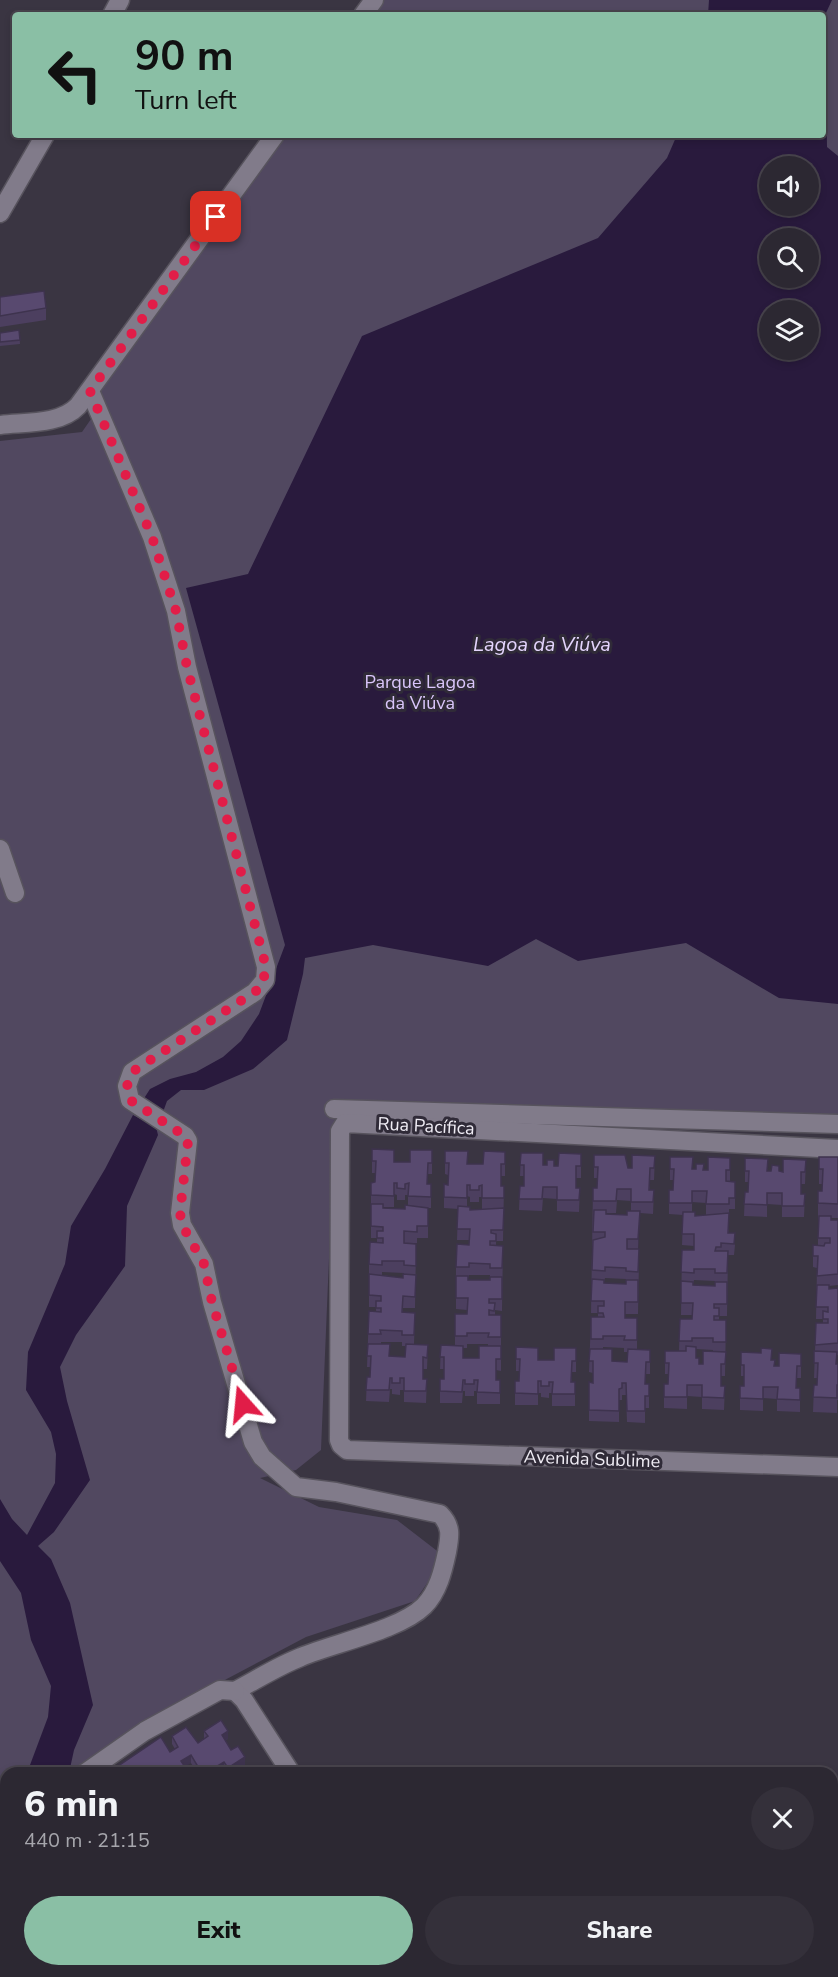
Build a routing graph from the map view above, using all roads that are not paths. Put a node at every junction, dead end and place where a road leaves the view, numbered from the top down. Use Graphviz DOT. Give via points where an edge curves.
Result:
graph roads {
  1 [pos="43,138"];
  2 [pos="273,138"];
  3 [pos="21,176"];
  4 [pos="0,185"];
  5 [pos="0,213"];
  6 [pos="90,391"];
  7 [pos="0,425"];
  8 [pos="0,849"];
  9 [pos="15,893"];
  10 [pos="334,1109"];
  11 [pos="838,1124"];
  12 [pos="838,1149"];
  13 [pos="347,1450"];
  14 [pos="838,1467"];
  15 [pos="235,1691"];
  16 [pos="94,1767"];
  17 [pos="287,1767"];
  1 -- 3 [label="street"];
  2 -- 6 [label="street"];
  3 -- 4 [label="street"];
  3 -- 5 [label="street"];
  6 -- 7 [label="street" via="71,414 61,418"];
  6 -- 15 [label="street" via="152,537 176,611 187,667 266,967 265,980 255,992 132,1072 127,1094 188,1141 182,1225 204,1264 253,1442 262,1456 296,1487 440,1514 451,1534 443,1573 433,1594 409,1618 299,1657"];
  8 -- 9 [label="street"];
  10 -- 11 [label="street"];
  12 -- 13 [label="street, Rua Pacífica" via="345,1123 340,1131 339,1440"];
  13 -- 14 [label="street, Avenida Sublime"];
  15 -- 16 [label="street" via="220,1690 145,1731"];
  15 -- 17 [label="street"];
}
